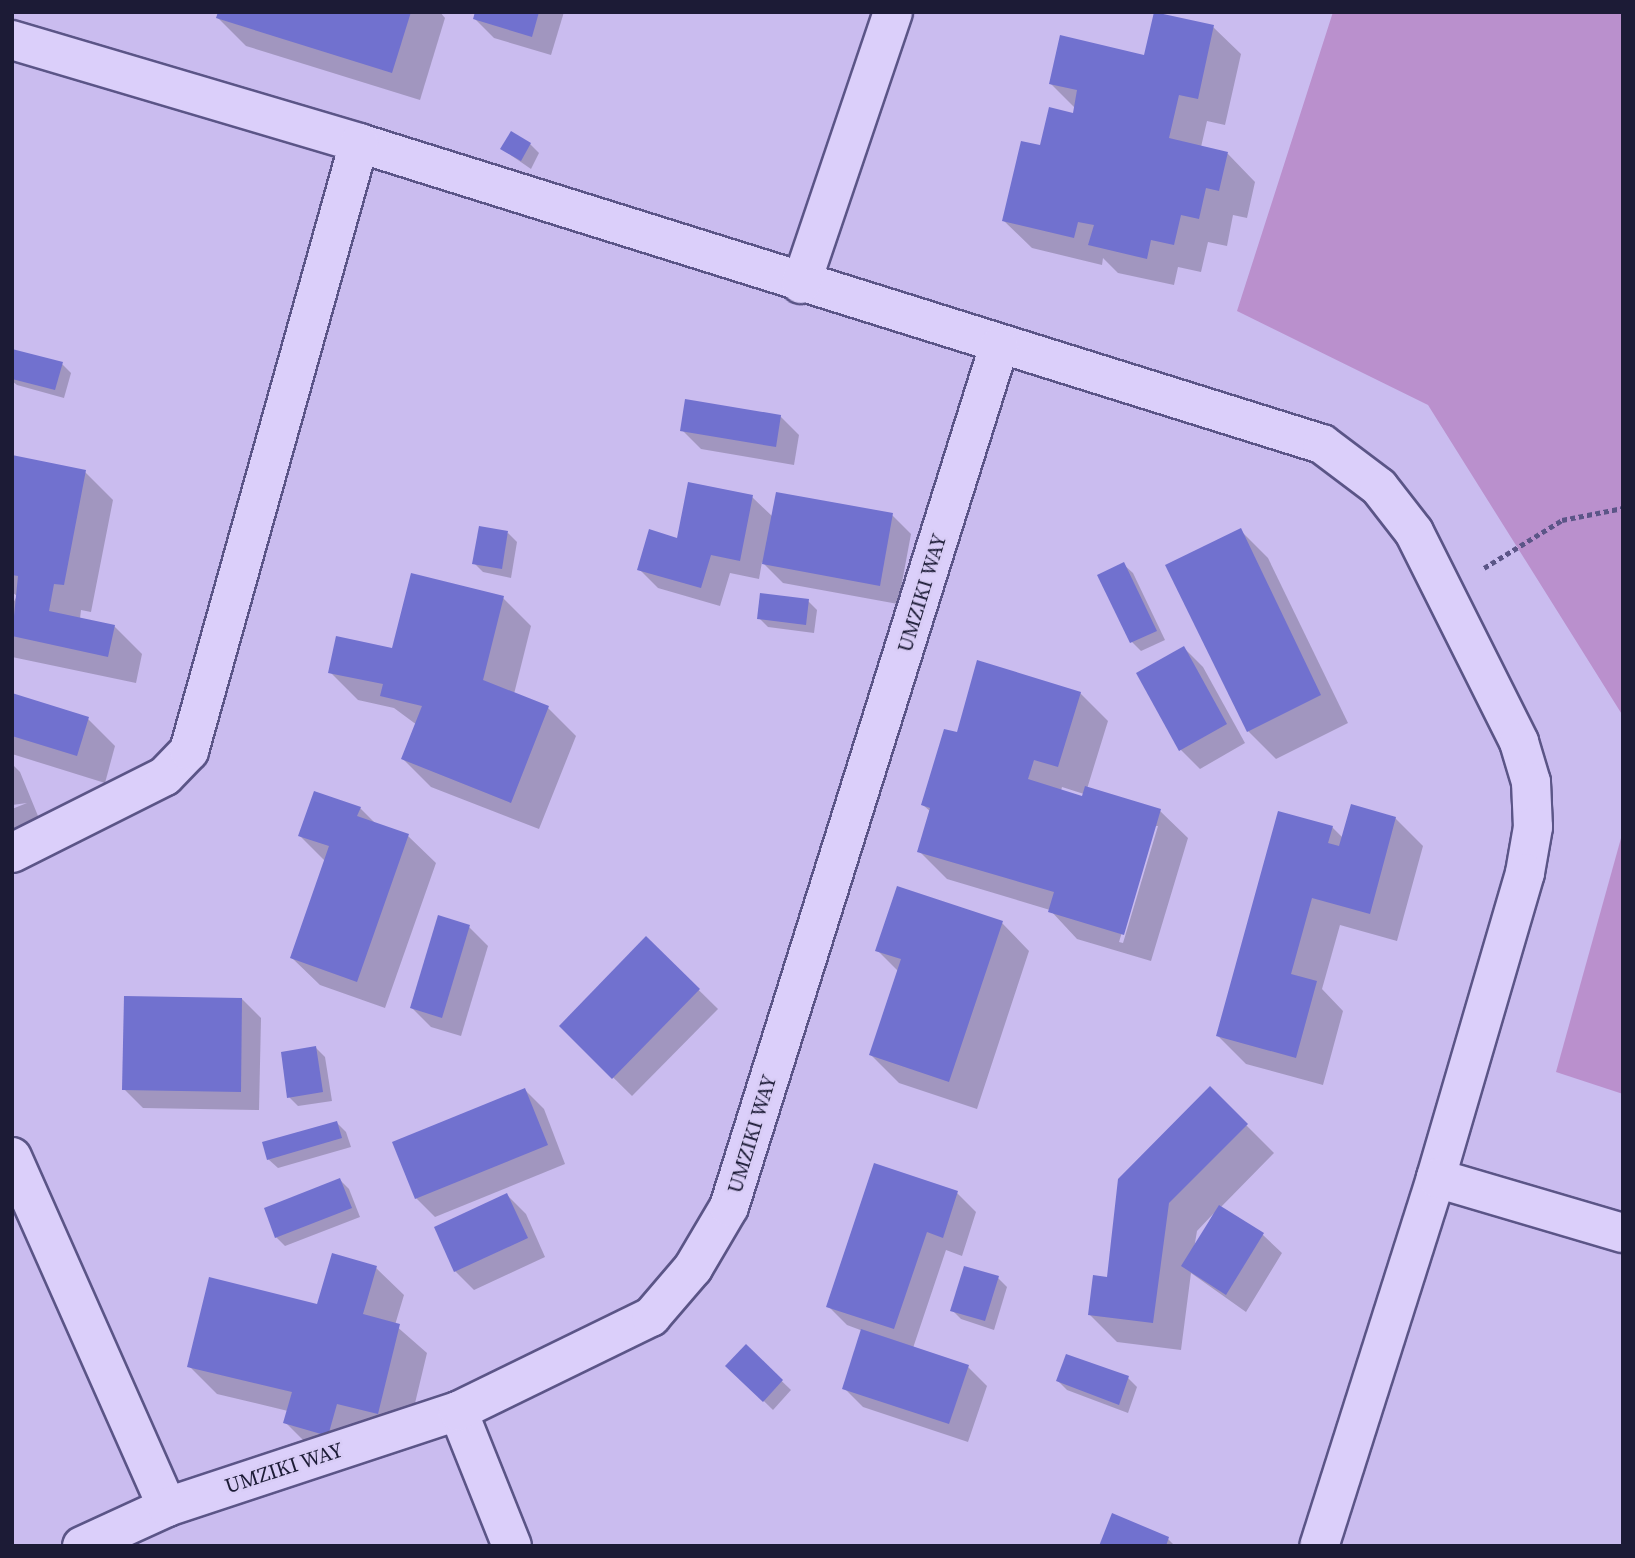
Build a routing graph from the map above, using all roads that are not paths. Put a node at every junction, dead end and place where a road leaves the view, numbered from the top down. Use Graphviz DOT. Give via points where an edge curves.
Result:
graph roads {
  1 [pos="894,12"];
  2 [pos="12,40"];
  3 [pos="359,143"];
  4 [pos="801,284"];
  5 [pos="999,346"];
  6 [pos="12,853"];
  7 [pos="12,1157"];
  8 [pos="1436,1178"];
  9 [pos="1623,1233"];
  10 [pos="458,1411"];
  11 [pos="167,1507"];
  12 [pos="82,1546"];
  13 [pos="512,1546"];
  14 [pos="1319,1546"];
  1 -- 4 [label="street"];
  2 -- 3 [label="street"];
  3 -- 4 [label="street"];
  3 -- 6 [label="street" via="189,751 165,776"];
  4 -- 5 [label="street"];
  5 -- 8 [label="street" via="1322,444 1380,487 1414,532 1520,742 1531,782 1533,828 1525,873"];
  5 -- 10 [label="street, UMZIKI WAY" via="729,1207 693,1268 651,1317"];
  7 -- 11 [label="street"];
  8 -- 9 [label="street"];
  8 -- 14 [label="street"];
  10 -- 11 [label="street, UMZIKI WAY"];
  10 -- 13 [label="street"];
  11 -- 12 [label="street, UMZIKI WAY"];
}
